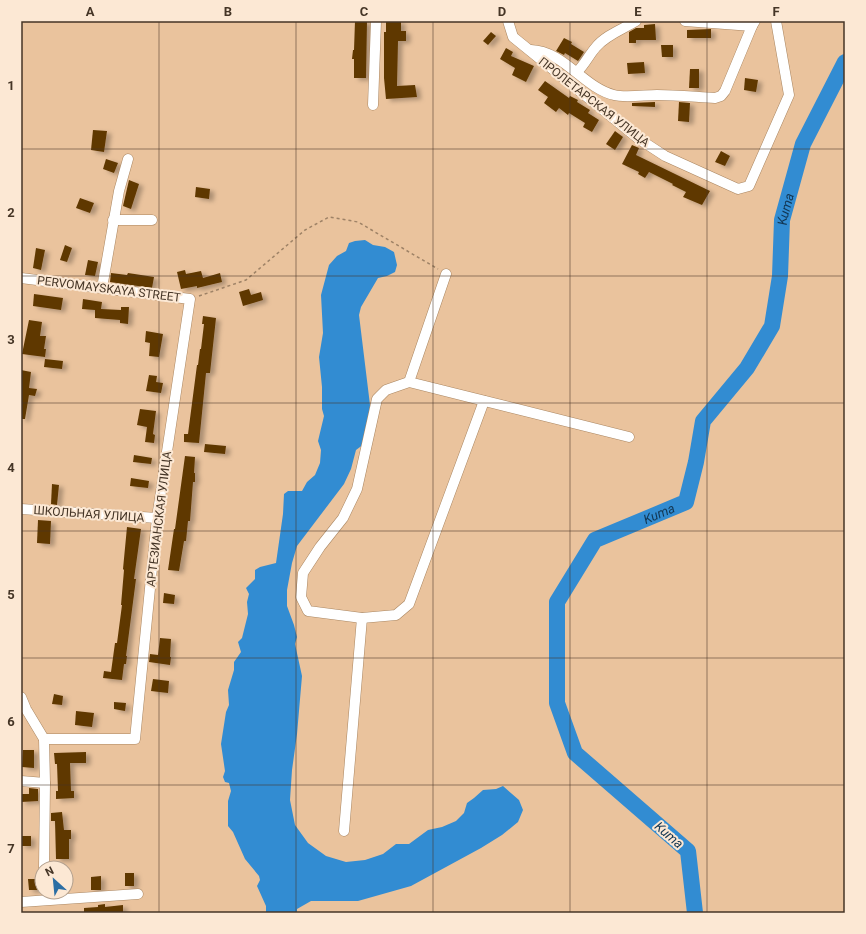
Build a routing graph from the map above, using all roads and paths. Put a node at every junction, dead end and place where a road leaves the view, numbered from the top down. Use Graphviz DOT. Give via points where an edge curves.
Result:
graph roads {
  1 [pos="376,21"];
  2 [pos="508,21"];
  3 [pos="636,21"];
  4 [pos="685,21"];
  5 [pos="776,21"];
  6 [pos="754,23"];
  7 [pos="529,50"];
  8 [pos="577,72"];
  9 [pos="373,105"];
  10 [pos="128,159"];
  11 [pos="113,220"];
  12 [pos="152,220"];
  13 [pos="446,274"];
  14 [pos="21,279"];
  15 [pos="102,288"];
  16 [pos="190,299"];
  17 [pos="409,382"];
  18 [pos="484,401"];
  19 [pos="629,437"];
  20 [pos="21,509"];
  21 [pos="157,518"];
  22 [pos="362,618"];
  23 [pos="21,697"];
  24 [pos="44,739"];
  25 [pos="21,781"];
  26 [pos="45,783"];
  27 [pos="344,831"];
  28 [pos="44,860"];
  29 [pos="138,894"];
  30 [pos="74,895"];
  31 [pos="34,899"];
  32 [pos="21,902"];
  1 -- 9 [label="street"];
  2 -- 7 [label="street, ПРОЛЕТАРСКАЯ УЛИЦА" via="513,37"];
  3 -- 8 [label="street" via="605,38"];
  4 -- 6 [label="street"];
  5 -- 7 [label="street, ПРОЛЕТАРСКАЯ УЛИЦА" via="789,95 749,186 738,189 665,156 639,139"];
  6 -- 8 [label="street" via="725,91 715,98 614,96 600,90"];
  7 -- 8 [label="street" via="538,50 564,62"];
  10 -- 11 [label="street" via="118,191"];
  11 -- 12 [label="street"];
  11 -- 15 [label="street"];
  13 -- 16 [label="path, PERVOMAYSKAYA STREET" via="358,222 329,217 305,230 246,280"];
  13 -- 17 [label="street"];
  14 -- 15 [label="street, PERVOMAYSKAYA STREET"];
  15 -- 16 [label="street, PERVOMAYSKAYA STREET"];
  16 -- 21 [label="street, АРТЕЗИАНСКАЯ УЛИЦА"];
  17 -- 18 [label="street"];
  17 -- 22 [label="street" via="386,390 377,399 357,489 343,518 303,573 301,597 308,611"];
  18 -- 19 [label="street"];
  18 -- 22 [label="street" via="408,604 396,616"];
  20 -- 21 [label="street, ШКОЛЬНАЯ УЛИЦА"];
  21 -- 24 [label="street, АРТЕЗИАНСКАЯ УЛИЦА" via="135,739"];
  22 -- 27 [label="street"];
  23 -- 24 [label="street"];
  24 -- 26 [label="street"];
  25 -- 26 [label="street"];
  26 -- 28 [label="street"];
  29 -- 30 [label="street"];
  31 -- 32 [label="street"];
}
